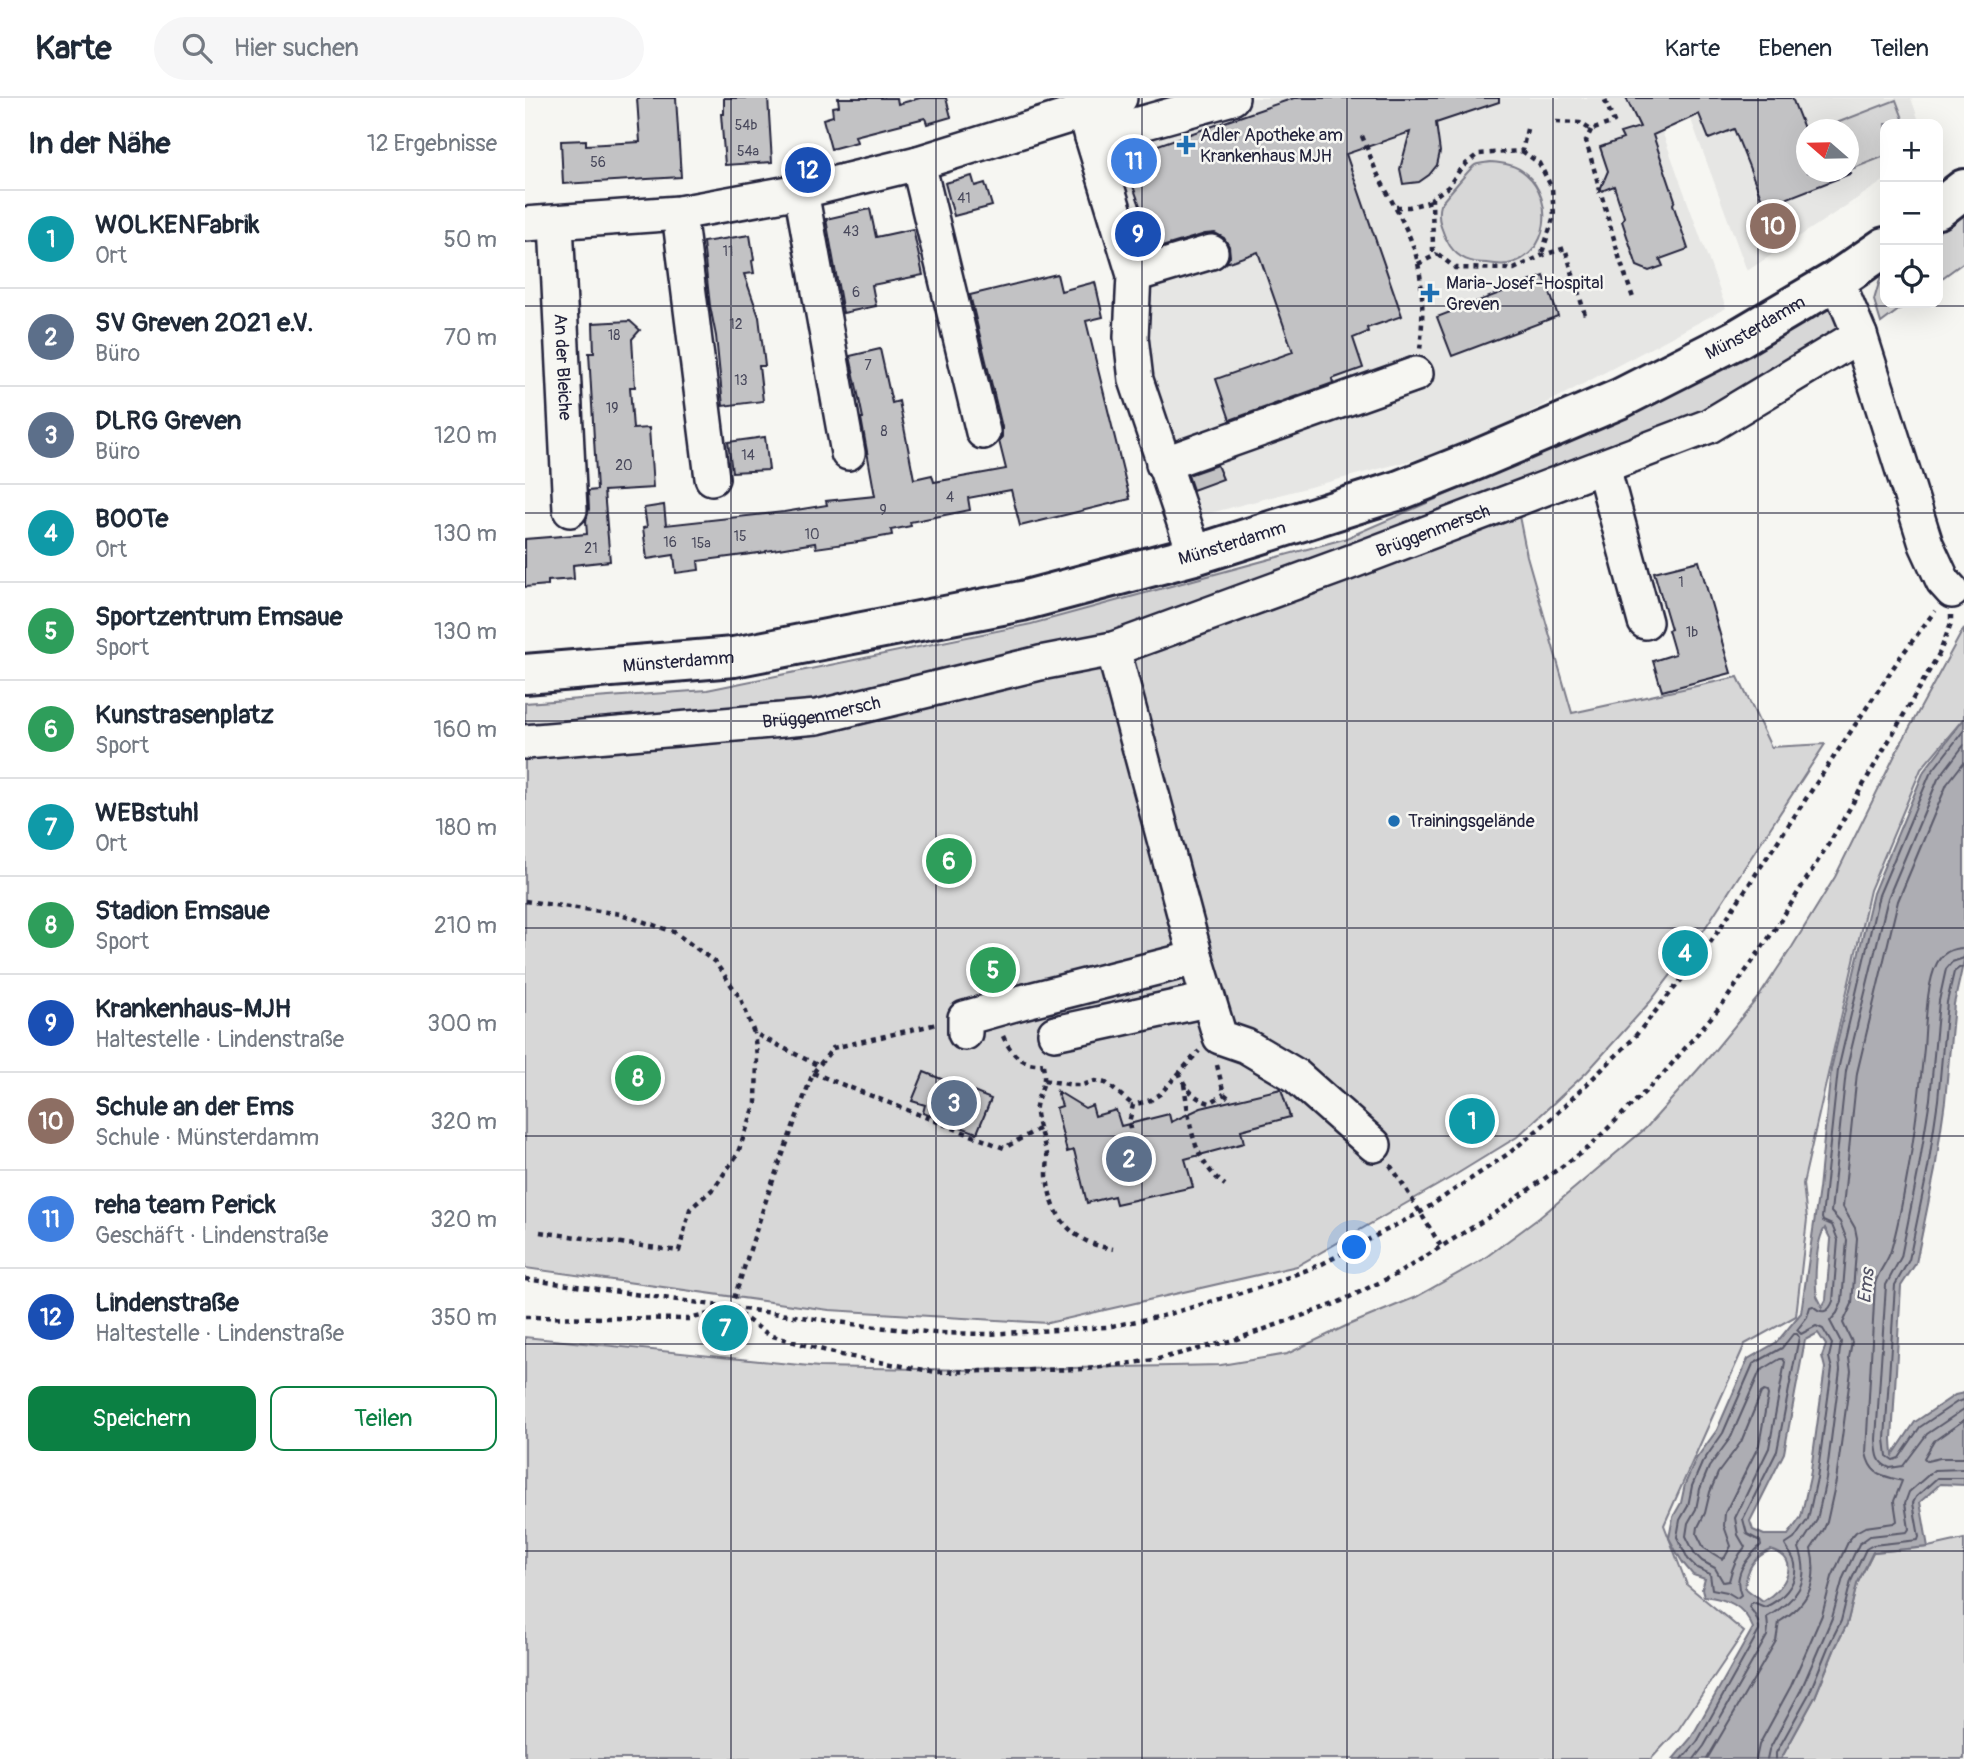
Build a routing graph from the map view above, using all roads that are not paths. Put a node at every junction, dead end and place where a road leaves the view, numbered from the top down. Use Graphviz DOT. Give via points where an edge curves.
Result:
graph roads {
  1 [pos="1120,98"];
  2 [pos="1232,98"];
  3 [pos="1087,115"];
  4 [pos="918,163"];
  5 [pos="1964,189"];
  6 [pos="801,191"];
  7 [pos="1943,205"];
  8 [pos="679,213"];
  9 [pos="540,224"];
  10 [pos="1880,250"];
  11 [pos="1211,252"];
  12 [pos="1134,275"];
  13 [pos="1837,280"];
  14 [pos="1860,335"];
  15 [pos="1416,374"];
  16 [pos="983,432"];
  17 [pos="848,453"];
  18 [pos="1163,464"];
  19 [pos="1603,467"];
  20 [pos="712,478"];
  21 [pos="570,510"];
  22 [pos="1195,555"];
  23 [pos="1952,591"];
  24 [pos="1645,622"];
  25 [pos="1113,649"];
  26 [pos="525,674"];
  27 [pos="525,742"];
  28 [pos="1196,958"];
  29 [pos="1207,1000"];
  30 [pos="973,1020"];
  31 [pos="1052,1046"];
  32 [pos="1374,1145"];
  1 -- 3 [label="street"];
  2 -- 3 [label="street"];
  3 -- 4 [label="street"];
  3 -- 12 [label="street"];
  4 -- 6 [label="street"];
  4 -- 16 [label="street"];
  5 -- 7 [label="main road"];
  6 -- 8 [label="street"];
  6 -- 17 [label="street"];
  8 -- 9 [label="street"];
  8 -- 20 [label="street"];
  9 -- 21 [label="street, An der Bleiche"];
  10 -- 13 [label="main road, Münsterdamm"];
  11 -- 12 [label="street"];
  12 -- 18 [label="street" via="1131,337 1136,380"];
  13 -- 14 [label="street"];
  13 -- 22 [label="main road, Münsterdamm" via="1739,338 1619,399 1400,490"];
  14 -- 19 [label="street, Brüggenmersch" via="1709,426"];
  14 -- 23 [label="street" via="1926,544"];
  15 -- 18 [label="street"];
  18 -- 22 [label="street"];
  19 -- 24 [label="street"];
  19 -- 25 [label="street, Brüggenmersch"];
  22 -- 26 [label="main road, Münsterdamm" via="1021,601 734,657"];
  25 -- 27 [label="street, Brüggenmersch" via="817,717"];
  25 -- 28 [label="street"];
  28 -- 29 [label="street"];
  28 -- 30 [label="street"];
  29 -- 31 [label="street"];
  29 -- 32 [label="street" via="1216,1039 1246,1046 1295,1075"];
}
